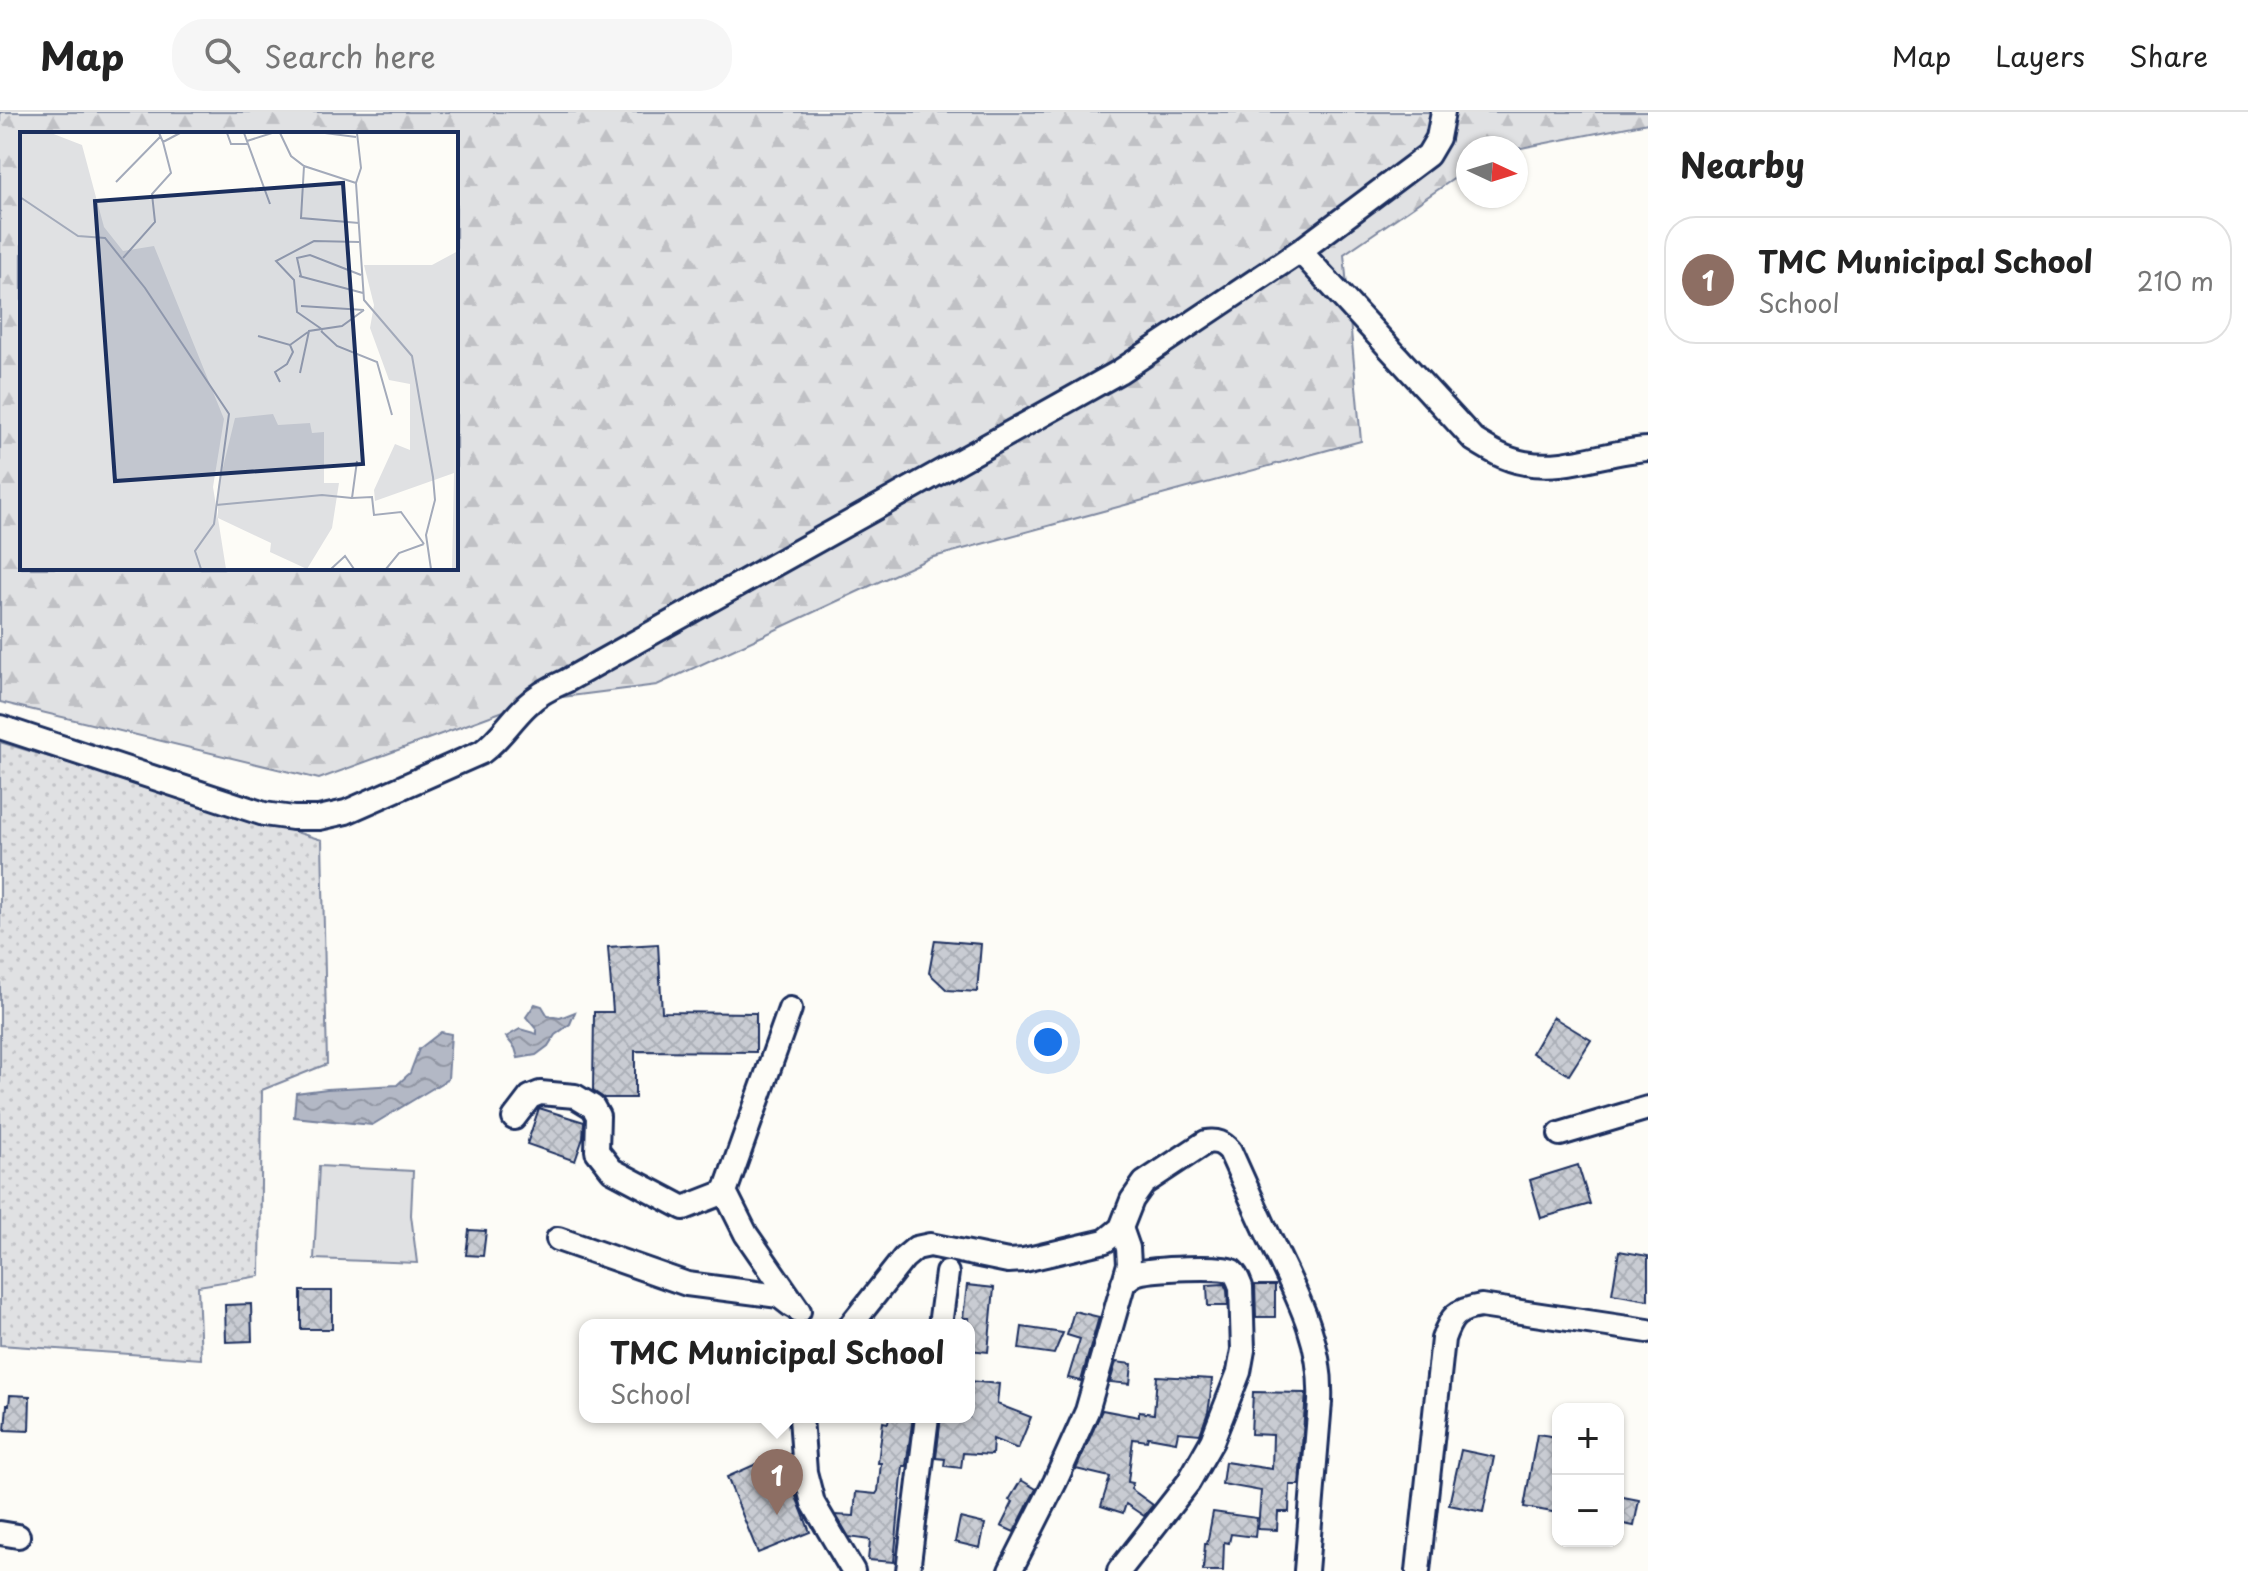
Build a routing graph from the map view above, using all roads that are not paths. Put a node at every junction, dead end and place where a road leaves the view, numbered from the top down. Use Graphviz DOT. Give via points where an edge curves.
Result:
graph roads {
  1 [pos="1443,112"];
  2 [pos="1300,251"];
  3 [pos="1648,449"];
  4 [pos="0,727"];
  5 [pos="790,1009"];
  6 [pos="1648,1108"];
  7 [pos="514,1118"];
  8 [pos="1560,1134"];
  9 [pos="725,1192"];
  10 [pos="1121,1228"];
  11 [pos="558,1239"];
  12 [pos="947,1273"];
  13 [pos="1123,1283"];
  14 [pos="799,1318"];
  15 [pos="856,1319"];
  16 [pos="941,1319"];
  17 [pos="1648,1331"];
  18 [pos="801,1423"];
  19 [pos="926,1423"];
  20 [pos="853,1571"];
  21 [pos="908,1571"];
  22 [pos="1010,1571"];
  23 [pos="1119,1571"];
  24 [pos="1306,1571"];
  25 [pos="1418,1571"];
  1 -- 2 [label="street" via="1428,155"];
  2 -- 3 [label="street" via="1474,440 1498,455 1552,465"];
  2 -- 4 [label="street" via="1119,372 546,691 482,752 346,812 319,818 264,814"];
  5 -- 9 [label="street"];
  6 -- 8 [label="street"];
  7 -- 9 [label="street" via="530,1097 540,1093 575,1096 598,1116 597,1151 612,1170 684,1208"];
  9 -- 14 [label="street"];
  10 -- 13 [label="street" via="1130,1256"];
  10 -- 15 [label="street" via="1105,1241 1016,1261 930,1245 916,1248"];
  10 -- 24 [label="street" via="1144,1183 1206,1142 1215,1141 1230,1151 1296,1290 1318,1356 1320,1402"];
  11 -- 14 [label="street" via="687,1284 779,1296"];
  12 -- 16 [label="street"];
  13 -- 22 [label="street" via="1087,1411"];
  13 -- 23 [label="street" via="1136,1273 1151,1271 1231,1270 1241,1287 1243,1350 1212,1441 1188,1483"];
  17 -- 25 [label="street" via="1481,1306 1462,1309 1449,1322"];
  18 -- 20 [label="street" via="813,1503"];
  19 -- 21 [label="street"];
}
